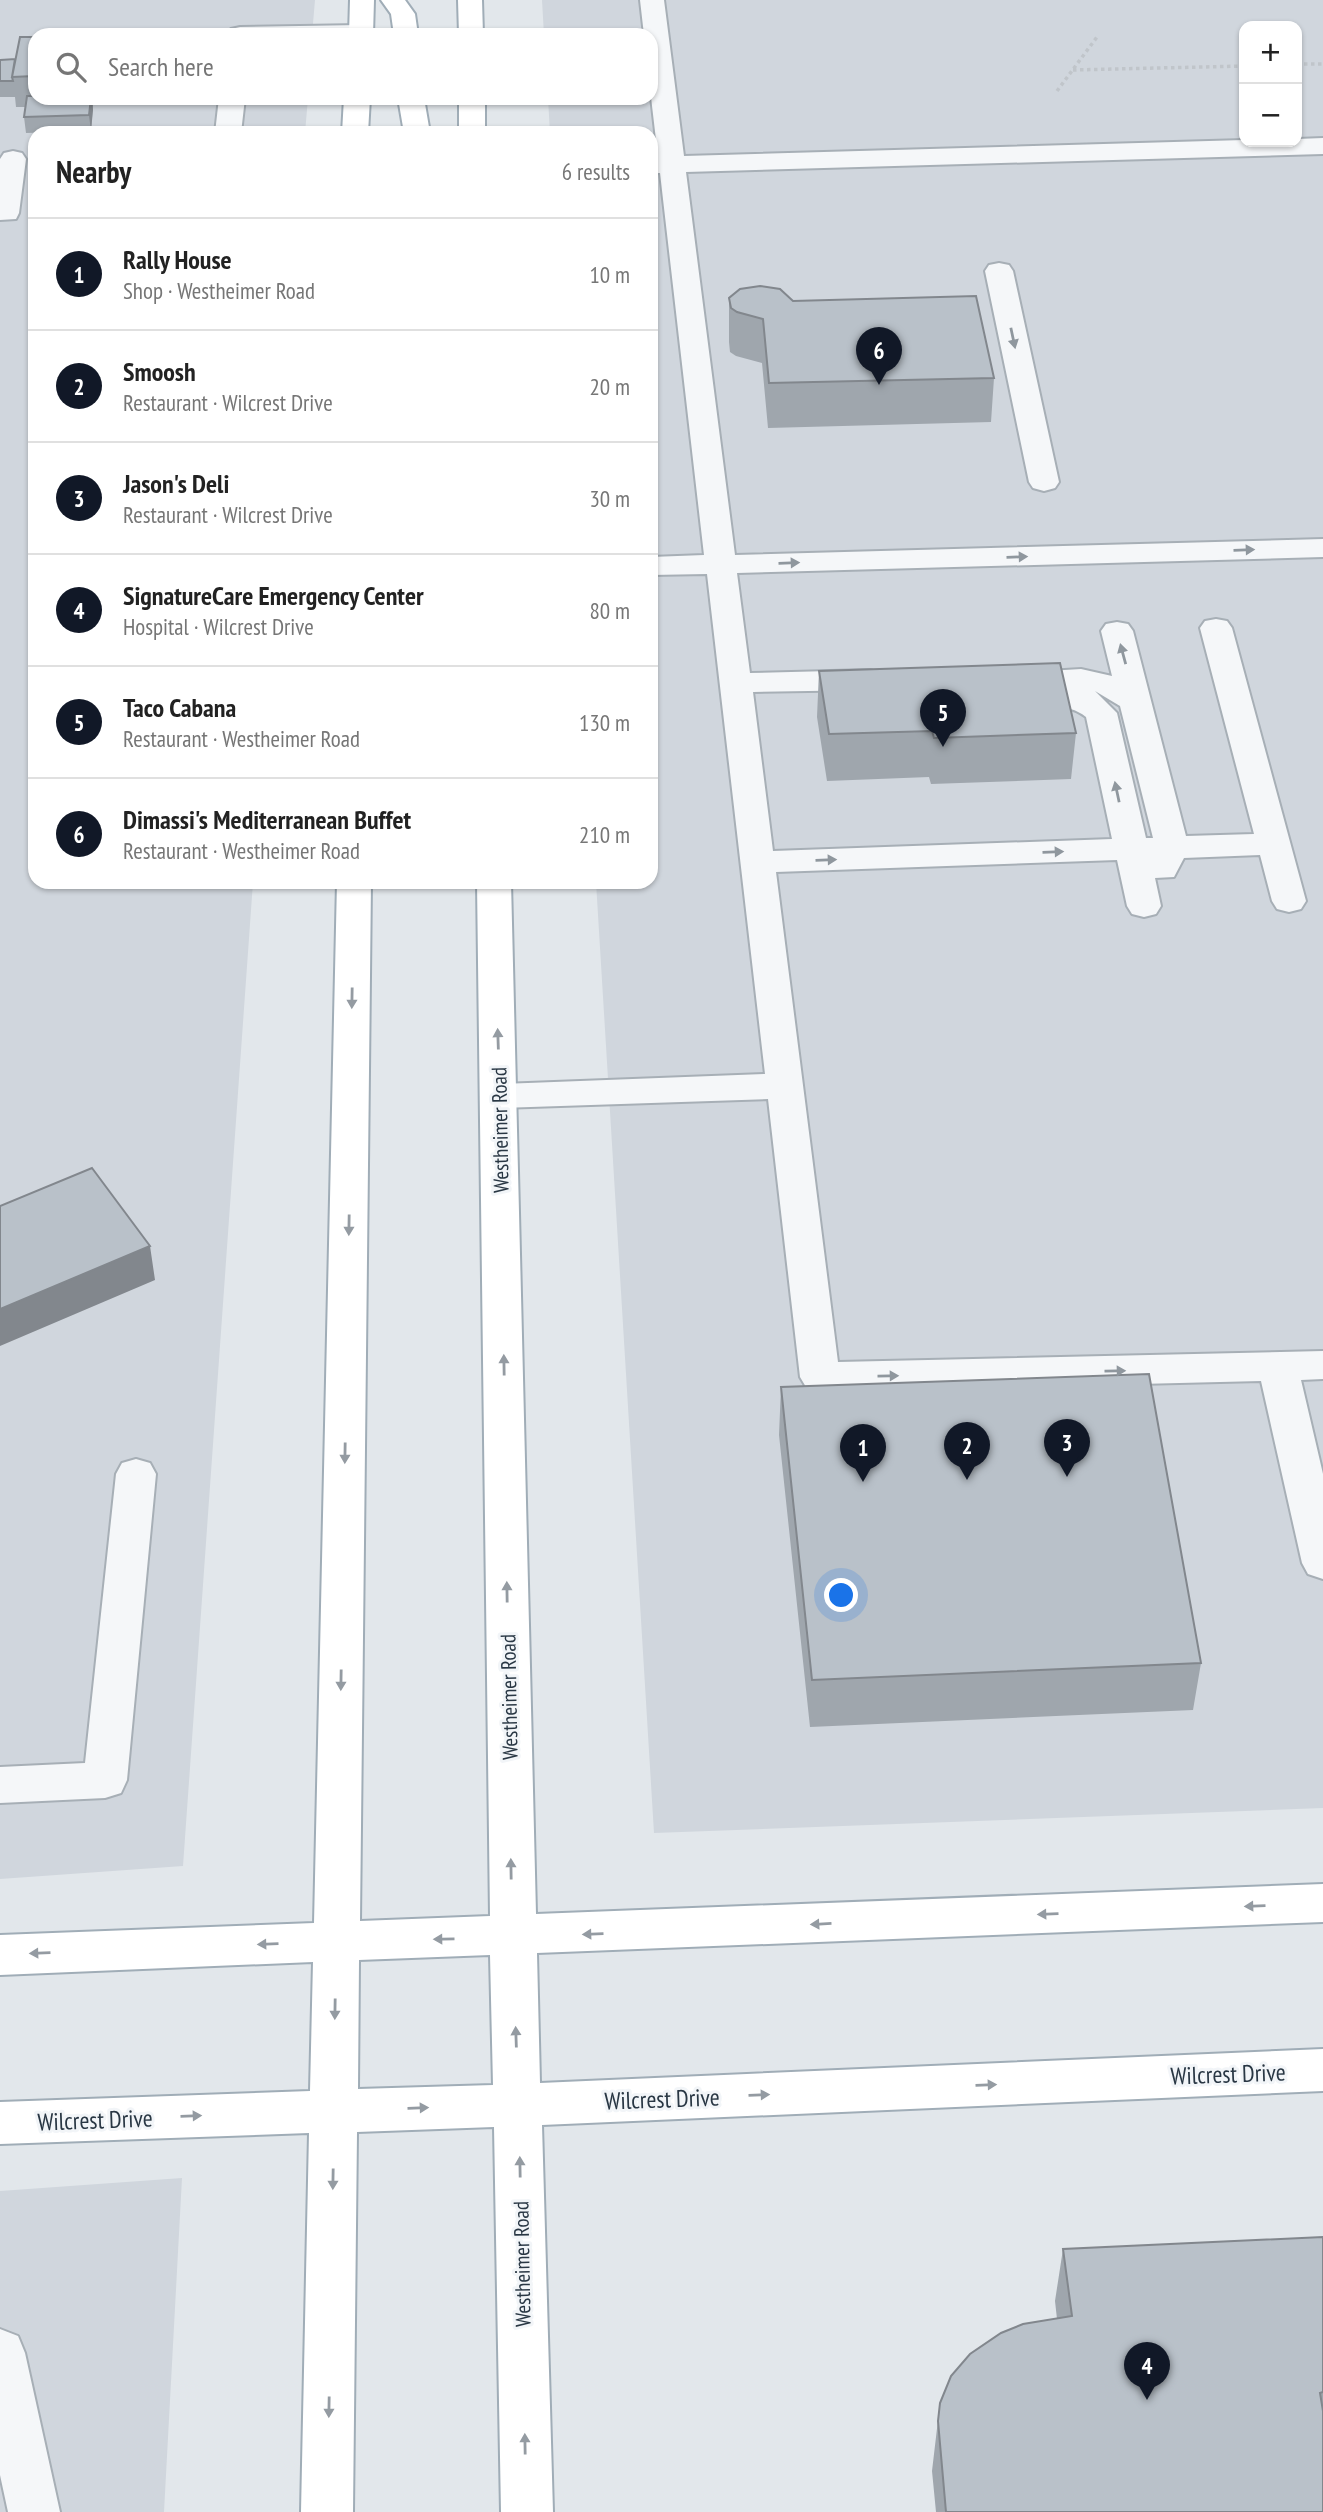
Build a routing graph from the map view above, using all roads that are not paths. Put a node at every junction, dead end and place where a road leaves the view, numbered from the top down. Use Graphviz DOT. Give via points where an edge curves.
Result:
graph roads {
  1 [pos="362,0"];
  2 [pos="393,0"];
  3 [pos="470,0"];
  4 [pos="652,0"];
  5 [pos="361,28"];
  6 [pos="406,28"];
  7 [pos="471,28"];
  8 [pos="654,28"];
  9 [pos="658,98"];
  10 [pos="231,105"];
  11 [pos="357,105"];
  12 [pos="412,105"];
  13 [pos="472,105"];
  14 [pos="229,126"];
  15 [pos="355,126"];
  16 [pos="416,126"];
  17 [pos="472,126"];
  18 [pos="1323,146"];
  19 [pos="16,159"];
  20 [pos="662,164"];
  21 [pos="28,211"];
  22 [pos="3,213"];
  23 [pos="999,271"];
  24 [pos="1044,482"];
  25 [pos="1323,548"];
  26 [pos="721,565"];
  27 [pos="658,566"];
  28 [pos="1216,628"];
  29 [pos="1117,631"];
  30 [pos="735,683"];
  31 [pos="894,690"];
  32 [pos="1137,705"];
  33 [pos="1273,844"];
  34 [pos="1172,848"];
  35 [pos="1129,849"];
  36 [pos="757,862"];
  37 [pos="354,889"];
  38 [pos="494,889"];
  39 [pos="1289,901"];
  40 [pos="786,1086"];
  41 [pos="500,1096"];
  42 [pos="1323,1365"];
  43 [pos="1278,1367"];
  44 [pos="136,1474"];
  45 [pos="1323,1563"];
  46 [pos="0,1785"];
  47 [pos="1323,1903"];
  48 [pos="513,1937"];
  49 [pos="336,1941"];
  50 [pos="0,1955"];
  51 [pos="1323,2070"];
  52 [pos="519,2105"];
  53 [pos="334,2111"];
  54 [pos="0,2123"];
  55 [pos="0,2355"];
  56 [pos="20,2490"];
  57 [pos="327,2512"];
  58 [pos="527,2512"];
  1 -- 5 [label="main road"];
  2 -- 6 [label="main road"];
  3 -- 7 [label="main road"];
  4 -- 8 [label="street"];
  9 -- 20 [label="street"];
  10 -- 14 [label="street"];
  11 -- 15 [label="main road"];
  12 -- 16 [label="main road"];
  13 -- 17 [label="main road"];
  18 -- 20 [label="street"];
  19 -- 22 [label="street"];
  20 -- 26 [label="street"];
  21 -- 22 [label="street"];
  23 -- 24 [label="street, one-way"];
  26 -- 25 [label="street, one-way"];
  26 -- 27 [label="street"];
  26 -- 30 [label="street"];
  28 -- 33 [label="street"];
  32 -- 29 [label="street, one-way"];
  30 -- 31 [label="street" via="813,681 880,700"];
  30 -- 36 [label="street"];
  32 -- 34 [label="street"];
  35 -- 32 [label="street, one-way" via="1101,713 1083,698 986,688 1081,678 1115,687"];
  33 -- 34 [label="street"];
  33 -- 39 [label="street"];
  34 -- 35 [label="street"];
  34 -- 35 [label="street" via="1144,906"];
  36 -- 35 [label="street, one-way"];
  36 -- 40 [label="street"];
  37 -- 49 [label="main road, one-way"];
  41 -- 38 [label="main road, Westheimer Road, one-way"];
  40 -- 41 [label="street"];
  40 -- 43 [label="street, one-way" via="820,1377"];
  48 -- 41 [label="main road, Westheimer Road, one-way"];
  42 -- 43 [label="street"];
  43 -- 45 [label="street"];
  44 -- 46 [label="street" via="105,1780"];
  47 -- 48 [label="main road, one-way"];
  48 -- 49 [label="main road, one-way"];
  52 -- 48 [label="main road, Westheimer Road, one-way"];
  49 -- 50 [label="main road, one-way"];
  49 -- 53 [label="main road, one-way"];
  52 -- 51 [label="main road, Wilcrest Drive, one-way"];
  53 -- 52 [label="main road, Wilcrest Drive, one-way"];
  58 -- 52 [label="main road, Westheimer Road, one-way"];
  54 -- 53 [label="main road, Wilcrest Drive, one-way"];
  53 -- 57 [label="main road, one-way"];
  55 -- 56 [label="street"];
}
